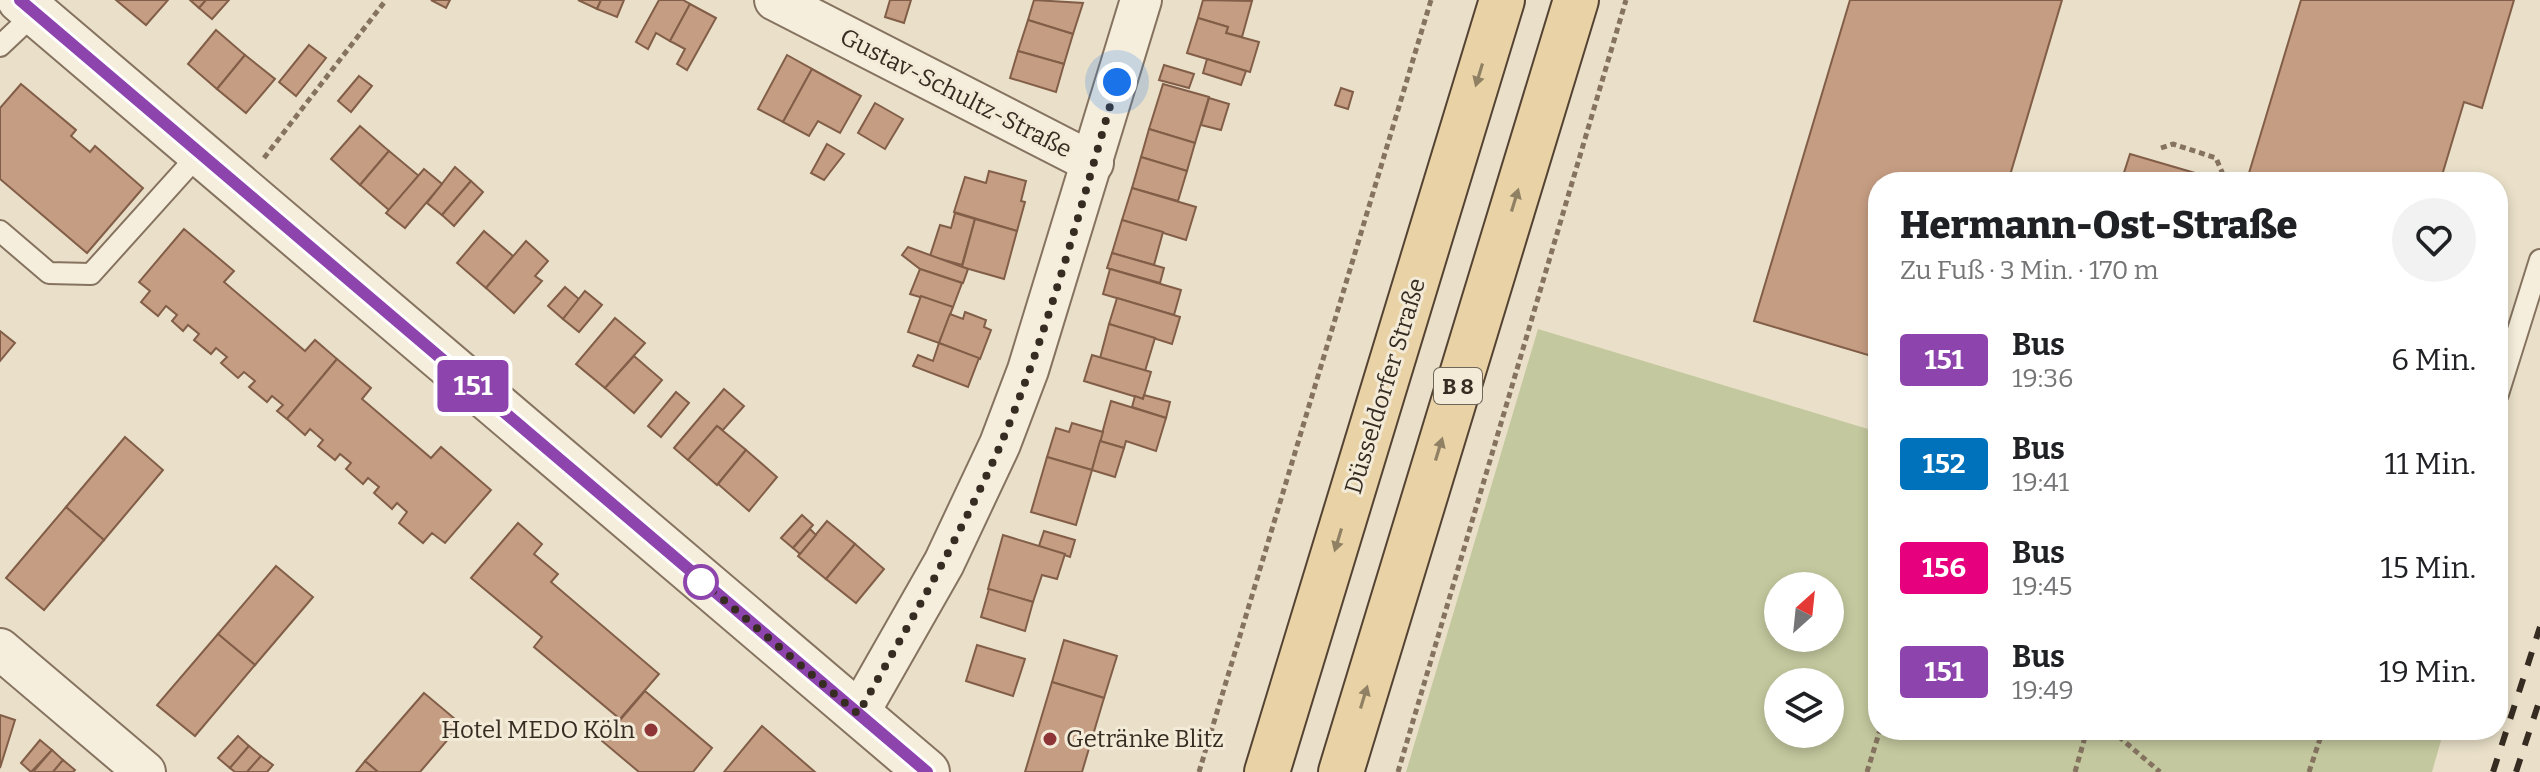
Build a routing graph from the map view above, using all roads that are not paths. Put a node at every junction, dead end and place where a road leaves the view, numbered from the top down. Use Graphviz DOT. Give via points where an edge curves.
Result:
graph roads {
  1 [pos="775,0"];
  2 [pos="1141,0"];
  3 [pos="1502,0"];
  4 [pos="1576,0"];
  5 [pos="27,6"];
  6 [pos="0,46"];
  7 [pos="200,153"];
  8 [pos="1093,163"];
  9 [pos="0,231"];
  10 [pos="2540,260"];
  11 [pos="2508,362"];
  12 [pos="0,649"];
  13 [pos="858,714"];
  14 [pos="1265,761"];
  15 [pos="145,772"];
  16 [pos="927,772"];
  17 [pos="1341,772"];
  1 -- 8 [label="street, Gustav-Schultz-Straße"];
  2 -- 8 [label="street"];
  3 -- 14 [label="main road, Düsseldorfer Straße, one-way"];
  17 -- 4 [label="main road, B 8, one-way"];
  5 -- 6 [label="lane"];
  5 -- 7 [label="street"];
  7 -- 9 [label="lane" via="91,274 49,273"];
  7 -- 13 [label="street"];
  8 -- 13 [label="street" via="1000,444 944,563"];
  10 -- 11 [label="lane"];
  12 -- 15 [label="street"];
  13 -- 16 [label="street"];
}
